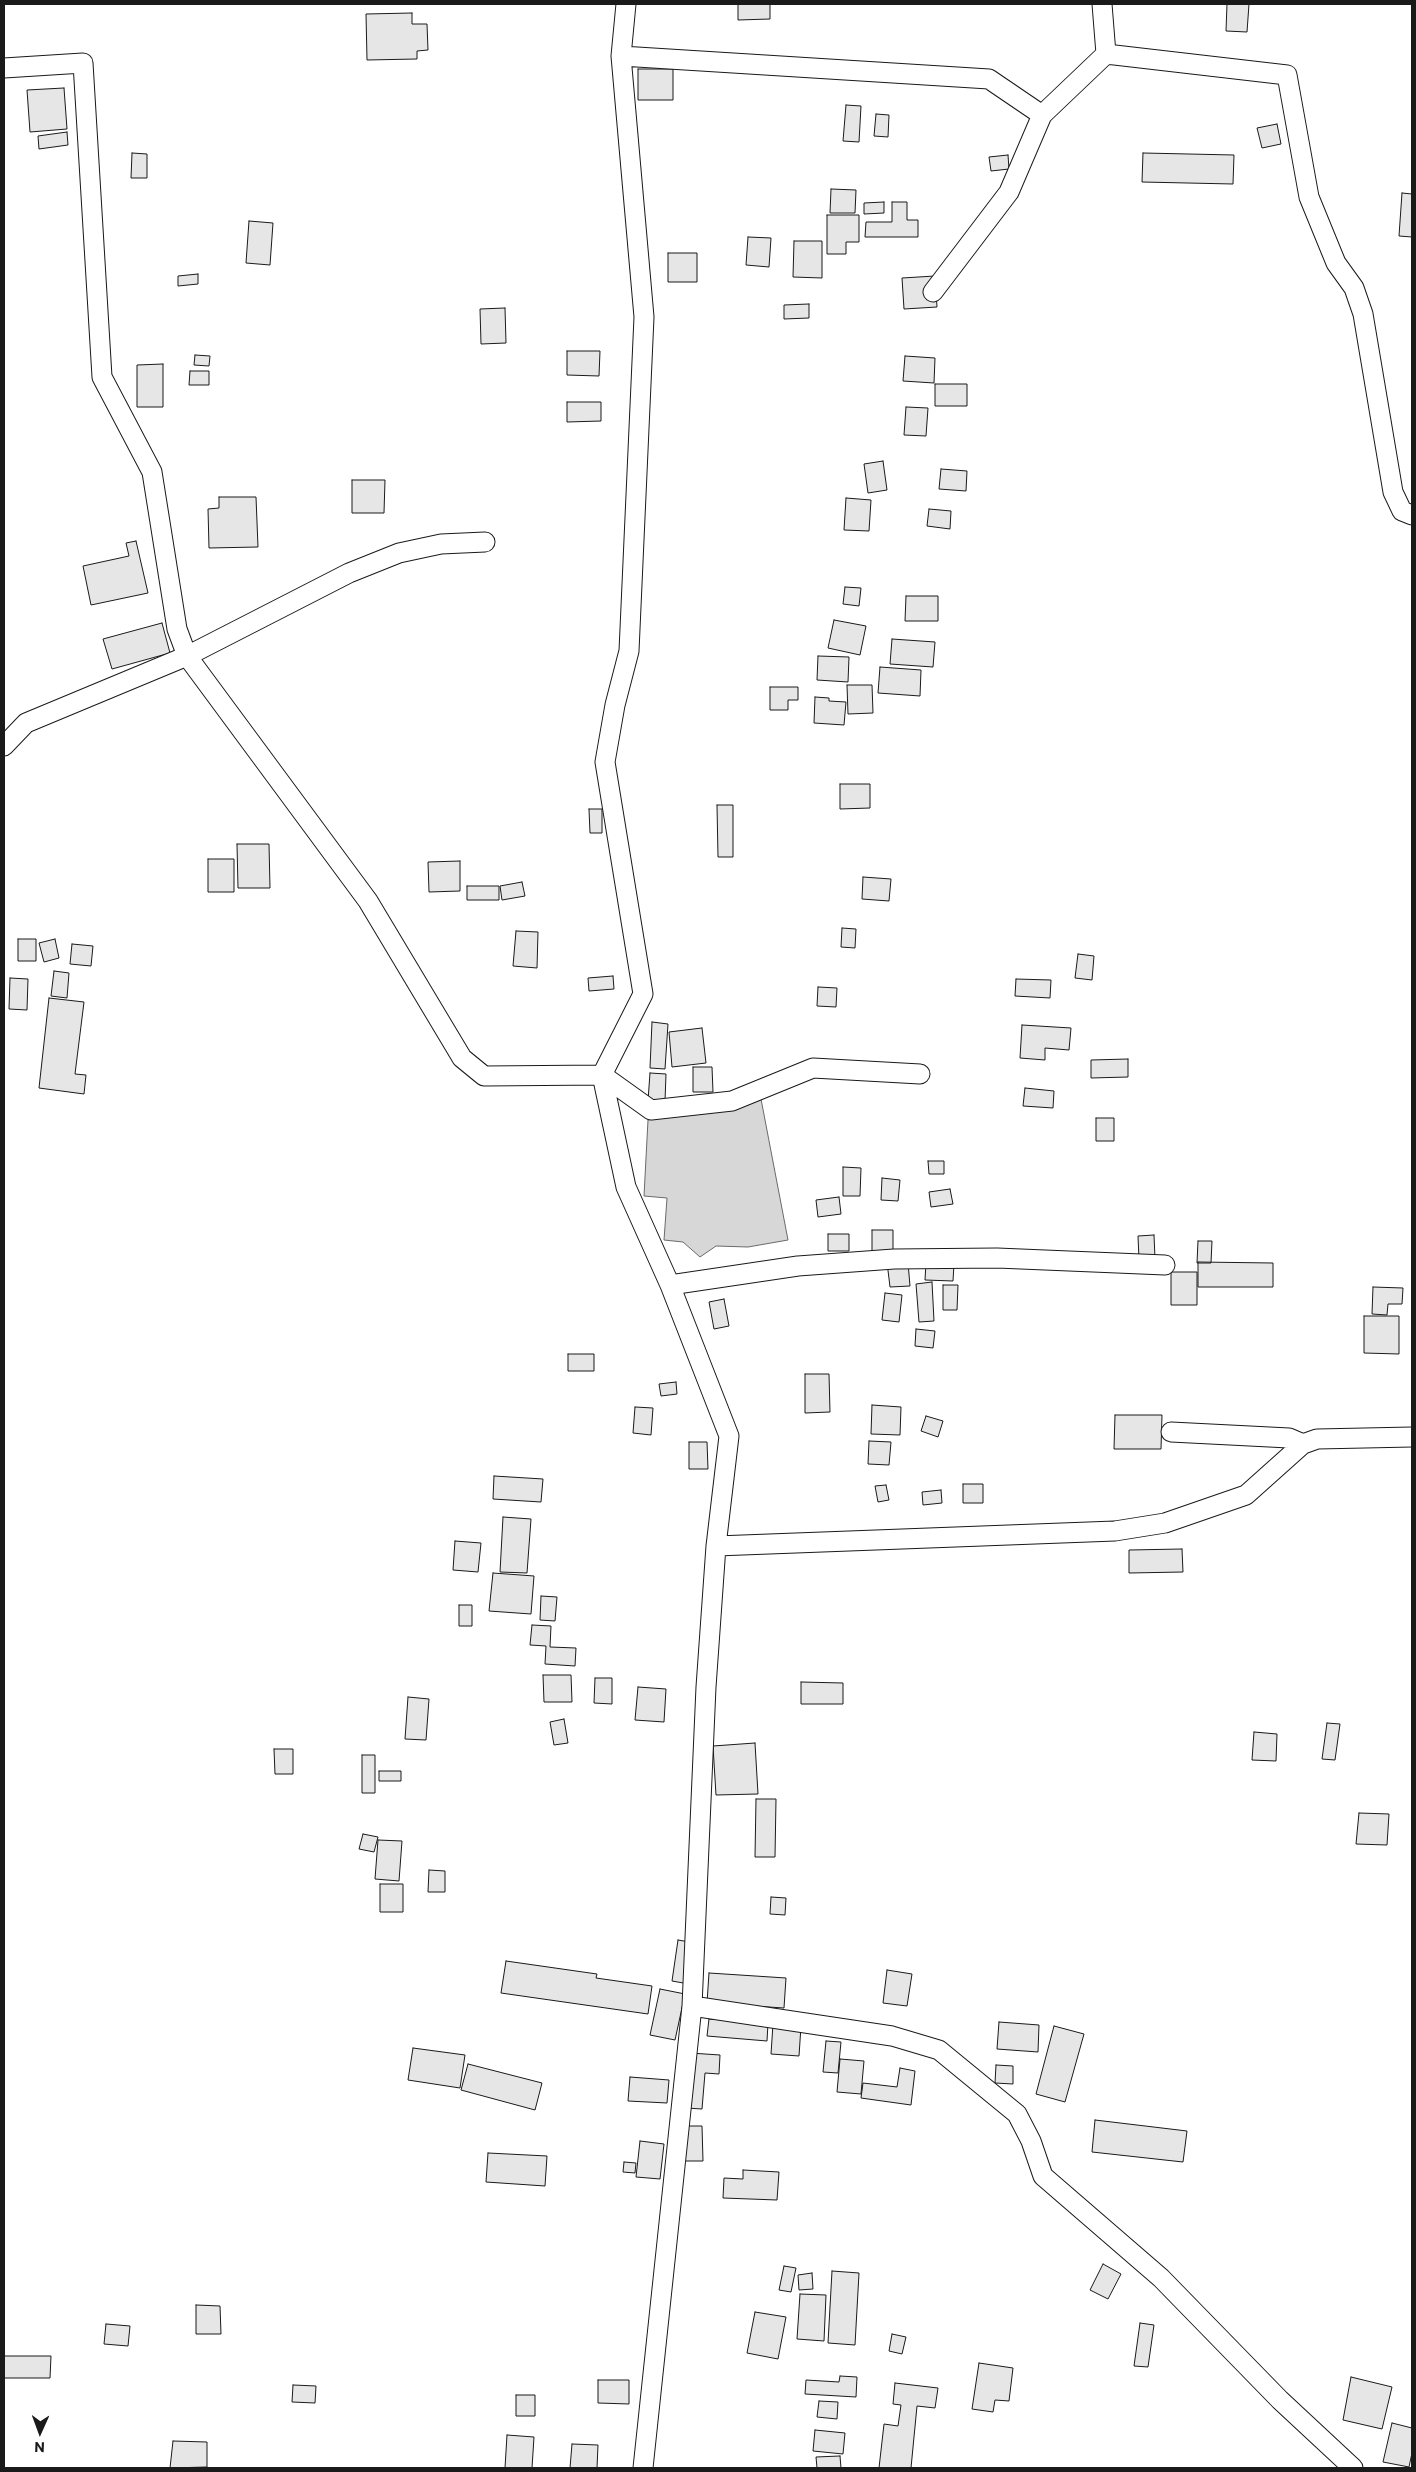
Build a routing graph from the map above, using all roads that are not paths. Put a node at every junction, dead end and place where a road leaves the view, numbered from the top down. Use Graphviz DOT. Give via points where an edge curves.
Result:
graph roads {
  1 [pos="626,4"];
  2 [pos="1102,4"];
  3 [pos="1106,54"];
  4 [pos="621,56"];
  5 [pos="4,68"];
  6 [pos="1042,115"];
  7 [pos="933,292"];
  8 [pos="1412,515"];
  9 [pos="485,542"];
  10 [pos="187,656"];
  11 [pos="4,746"];
  12 [pos="920,1074"];
  13 [pos="602,1075"];
  14 [pos="1165,1265"];
  15 [pos="670,1285"];
  16 [pos="1171,1432"];
  17 [pos="1412,1437"];
  18 [pos="1303,1444"];
  19 [pos="716,1546"];
  20 [pos="692,2006"];
  21 [pos="643,2468"];
  22 [pos="1353,2468"];
  1 -- 4 [label="street"];
  2 -- 3 [label="street"];
  3 -- 6 [label="street"];
  3 -- 8 [label="street" via="1287,75 1309,197 1336,263 1354,288 1363,314 1393,492 1402,511"];
  4 -- 6 [label="street" via="989,79"];
  4 -- 13 [label="street" via="644,317 629,651 605,762 643,994"];
  5 -- 10 [label="street" via="83,63 102,376 152,472 177,629"];
  6 -- 7 [label="street" via="1009,192"];
  9 -- 10 [label="street" via="441,544 399,553 349,573"];
  10 -- 11 [label="street" via="26,722"];
  10 -- 13 [label="street" via="368,901 462,1058 484,1076"];
  12 -- 13 [label="street" via="813,1068 732,1101 651,1110"];
  13 -- 15 [label="street" via="626,1187"];
  14 -- 15 [label="street" via="997,1258 894,1259 798,1266"];
  15 -- 19 [label="street" via="728,1436"];
  16 -- 18 [label="street" via="1290,1438"];
  17 -- 18 [label="street" via="1317,1439"];
  18 -- 19 [label="street" via="1246,1495 1165,1523 1115,1531"];
  19 -- 20 [label="street" via="706,1687"];
  20 -- 21 [label="street"];
  20 -- 22 [label="street" via="892,2036 939,2050 1017,2114 1043,2176 1161,2278 1280,2400"];
}
